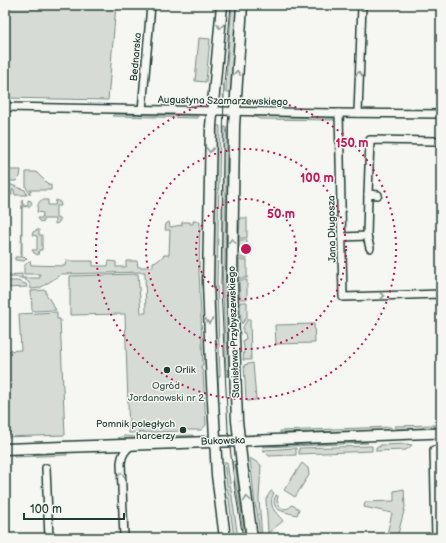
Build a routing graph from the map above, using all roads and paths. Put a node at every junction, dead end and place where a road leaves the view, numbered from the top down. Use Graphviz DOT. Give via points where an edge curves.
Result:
graph roads {
  1 [pos="150,5"];
  2 [pos="222,5"];
  3 [pos="242,5"];
  4 [pos="362,5"];
  5 [pos="5,107"];
  6 [pos="142,110"];
  7 [pos="212,111"];
  8 [pos="234,111"];
  9 [pos="339,113"];
  10 [pos="358,113"];
  11 [pos="441,114"];
  12 [pos="437,141"];
  13 [pos="368,194"];
  14 [pos="378,195"];
  15 [pos="367,236"];
  16 [pos="342,237"];
  17 [pos="370,248"];
  18 [pos="441,294"];
  19 [pos="441,433"];
  20 [pos="239,441"];
  21 [pos="214,442"];
  22 [pos="132,445"];
  23 [pos="5,449"];
  24 [pos="434,450"];
  25 [pos="46,468"];
  26 [pos="49,538"];
  27 [pos="124,538"];
  28 [pos="225,538"];
  29 [pos="252,538"];
  30 [pos="436,538"];
  1 -- 6 [label="street, Bednarska"];
  2 -- 7 [label="main road, one-way"];
  8 -- 3 [label="main road, Stanisława Przybyszewskiego, one-way"];
  10 -- 4 [label="street, one-way"];
  5 -- 6 [label="street, Augustyna Szamarzewskiego"];
  6 -- 7 [label="street, Augustyna Szamarzewskiego"];
  7 -- 8 [label="street, Augustyna Szamarzewskiego"];
  7 -- 21 [label="main road, one-way" via="208,282"];
  8 -- 9 [label="street, Augustyna Szamarzewskiego"];
  20 -- 8 [label="main road, Stanisława Przybyszewskiego, one-way" via="232,284"];
  9 -- 10 [label="street, Augustyna Szamarzewskiego"];
  9 -- 16 [label="street, Jana Długosza"];
  10 -- 11 [label="street, Augustyna Szamarzewskiego"];
  12 -- 13 [label="street" via="370,140"];
  13 -- 14 [label="street"];
  13 -- 15 [label="street"];
  15 -- 16 [label="street"];
  15 -- 17 [label="street"];
  16 -- 18 [label="street, Jana Długosza, one-way" via="343,297"];
  19 -- 20 [label="street, Bukowska"];
  20 -- 21 [label="main road, Bukowska"];
  29 -- 20 [label="main road, Stanisława Przybyszewskiego, one-way"];
  21 -- 22 [label="main road, Bukowska"];
  21 -- 28 [label="main road"];
  22 -- 23 [label="main road, Bukowska"];
  27 -- 22 [label="street, one-way" via="121,463 122,455"];
  24 -- 30 [label="street"];
  25 -- 26 [label="street"];
}
